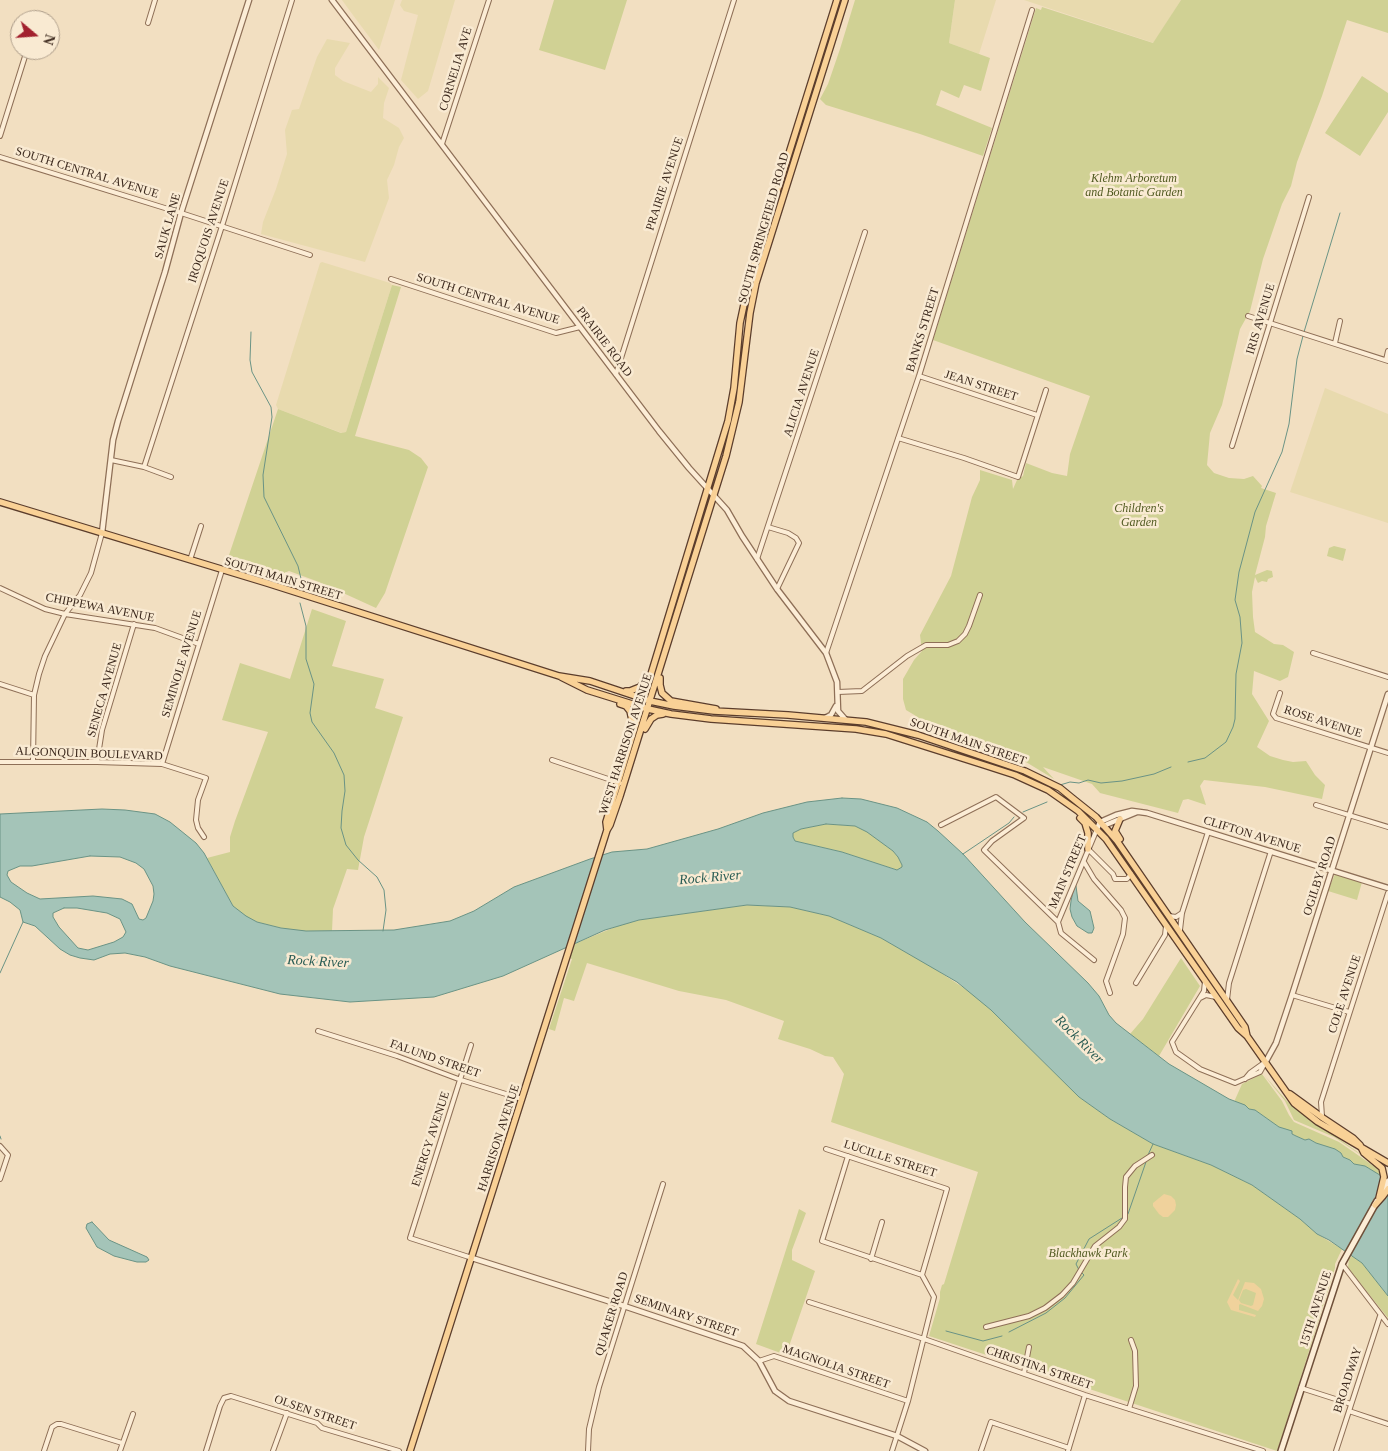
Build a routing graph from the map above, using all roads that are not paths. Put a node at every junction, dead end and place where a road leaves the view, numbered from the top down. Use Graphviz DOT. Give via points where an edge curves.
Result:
graph roads {
  1 [pos="155,0"];
  2 [pos="249,0"];
  3 [pos="292,0"];
  4 [pos="332,0"];
  5 [pos="489,0"];
  6 [pos="734,0"];
  7 [pos="837,0"];
  8 [pos="845,0"];
  9 [pos="1032,10"];
  10 [pos="148,24"];
  11 [pos="24,60"];
  12 [pos="0,136"];
  13 [pos="442,144"];
  14 [pos="0,157"];
  15 [pos="1309,197"];
  16 [pos="181,213"];
  17 [pos="222,226"];
  18 [pos="865,232"];
  19 [pos="310,255"];
  20 [pos="391,279"];
  21 [pos="1248,316"];
  22 [pos="1340,322"];
  23 [pos="1270,323"];
  24 [pos="580,327"];
  25 [pos="1335,343"];
  26 [pos="1388,351"];
  27 [pos="1387,360"];
  28 [pos="616,374"];
  29 [pos="919,376"];
  30 [pos="1046,390"];
  31 [pos="1037,415"];
  32 [pos="898,438"];
  33 [pos="1232,446"];
  34 [pos="111,460"];
  35 [pos="144,467"];
  36 [pos="171,477"];
  37 [pos="708,489"];
  38 [pos="714,495"];
  39 [pos="0,502"];
  40 [pos="201,526"];
  41 [pos="768,528"];
  42 [pos="102,533"];
  43 [pos="757,559"];
  44 [pos="190,560"];
  45 [pos="222,570"];
  46 [pos="0,588"];
  47 [pos="777,589"];
  48 [pos="980,595"];
  49 [pos="670,613"];
  50 [pos="65,614"];
  51 [pos="134,624"];
  52 [pos="199,644"];
  53 [pos="826,653"];
  54 [pos="1314,653"];
  55 [pos="663,661"];
  56 [pos="559,676"];
  57 [pos="1388,677"];
  58 [pos="0,684"];
  59 [pos="572,684"];
  60 [pos="616,690"];
  61 [pos="838,692"];
  62 [pos="1280,693"];
  63 [pos="1388,694"];
  64 [pos="34,695"];
  65 [pos="643,698"];
  66 [pos="650,701"];
  67 [pos="837,705"];
  68 [pos="641,706"];
  69 [pos="648,709"];
  70 [pos="728,712"];
  71 [pos="671,714"];
  72 [pos="824,718"];
  73 [pos="846,720"];
  74 [pos="631,738"];
  75 [pos="1370,748"];
  76 [pos="1388,753"];
  77 [pos="552,760"];
  78 [pos="33,761"];
  79 [pos="0,762"];
  80 [pos="97,762"];
  81 [pos="162,764"];
  82 [pos="1025,780"];
  83 [pos="623,782"];
  84 [pos="1316,805"];
  85 [pos="1138,812"];
  86 [pos="1350,815"];
  87 [pos="1120,819"];
  88 [pos="1102,824"];
  89 [pos="942,825"];
  90 [pos="1388,827"];
  91 [pos="1097,829"];
  92 [pos="607,830"];
  93 [pos="1208,832"];
  94 [pos="204,838"];
  95 [pos="1088,849"];
  96 [pos="1271,851"];
  97 [pos="1131,861"];
  98 [pos="1084,862"];
  99 [pos="1332,870"];
  100 [pos="1131,874"];
  101 [pos="1388,888"];
  102 [pos="1388,893"];
  103 [pos="1182,914"];
  104 [pos="1170,916"];
  105 [pos="1058,922"];
  106 [pos="1166,925"];
  107 [pos="1180,932"];
  108 [pos="1162,939"];
  109 [pos="1176,939"];
  110 [pos="1094,960"];
  111 [pos="1205,981"];
  112 [pos="1136,983"];
  113 [pos="1229,983"];
  114 [pos="1217,986"];
  115 [pos="1110,993"];
  116 [pos="1292,995"];
  117 [pos="1216,997"];
  118 [pos="1200,998"];
  119 [pos="1228,1002"];
  120 [pos="1349,1012"];
  121 [pos="318,1031"];
  122 [pos="1247,1036"];
  123 [pos="471,1045"];
  124 [pos="1265,1063"];
  125 [pos="461,1080"];
  126 [pos="1286,1090"];
  127 [pos="522,1099"];
  128 [pos="1321,1102"];
  129 [pos="1309,1108"];
  130 [pos="1323,1118"];
  131 [pos="1360,1145"];
  132 [pos="0,1146"];
  133 [pos="826,1149"];
  134 [pos="1152,1155"];
  135 [pos="848,1156"];
  136 [pos="1388,1162"];
  137 [pos="0,1179"];
  138 [pos="1388,1181"];
  139 [pos="663,1184"];
  140 [pos="1388,1189"];
  141 [pos="1379,1198"];
  142 [pos="1375,1204"];
  143 [pos="882,1222"];
  144 [pos="472,1258"];
  145 [pos="871,1259"];
  146 [pos="1342,1264"];
  147 [pos="922,1275"];
  148 [pos="809,1302"];
  149 [pos="624,1306"];
  150 [pos="1380,1316"];
  151 [pos="1388,1324"];
  152 [pos="986,1327"];
  153 [pos="924,1339"];
  154 [pos="1131,1340"];
  155 [pos="1029,1347"];
  156 [pos="759,1361"];
  157 [pos="1024,1373"];
  158 [pos="1301,1388"];
  159 [pos="1086,1395"];
  160 [pos="908,1401"];
  161 [pos="1351,1404"];
  162 [pos="1129,1409"];
  163 [pos="1349,1412"];
  164 [pos="287,1413"];
  165 [pos="133,1414"];
  166 [pos="1388,1424"];
  167 [pos="897,1436"];
  168 [pos="122,1443"];
  169 [pos="1069,1450"];
  170 [pos="44,1451"];
  171 [pos="120,1451"];
  172 [pos="206,1451"];
  173 [pos="273,1451"];
  174 [pos="399,1451"];
  175 [pos="410,1451"];
  176 [pos="588,1451"];
  177 [pos="892,1451"];
  178 [pos="926,1451"];
  179 [pos="981,1451"];
  180 [pos="1263,1451"];
  181 [pos="1280,1451"];
  182 [pos="1336,1451"];
  1 -- 10 [label="street"];
  2 -- 16 [label="street, SAUK LANE"];
  3 -- 17 [label="street, IROQUOIS AVENUE"];
  4 -- 13 [label="street, PRAIRIE ROAD"];
  5 -- 13 [label="street, CORNELIA AVE"];
  6 -- 28 [label="street, PRAIRIE AVENUE"];
  7 -- 37 [label="main road, SOUTH SPRINGFIELD ROAD" via="749,281 740,323 730,410"];
  8 -- 38 [label="main road, SOUTH SPRINGFIELD ROAD" via="756,283 736,416"];
  9 -- 29 [label="street, BANKS STREET"];
  11 -- 12 [label="street"];
  13 -- 24 [label="street, PRAIRIE ROAD"];
  14 -- 16 [label="street, SOUTH CENTRAL AVENUE"];
  15 -- 23 [label="street, IRIS AVENUE"];
  16 -- 17 [label="street, SOUTH CENTRAL AVENUE"];
  16 -- 34 [label="street, SAUK LANE" via="118,421"];
  17 -- 19 [label="street, SOUTH CENTRAL AVENUE"];
  17 -- 35 [label="street, IROQUOIS AVENUE"];
  18 -- 41 [label="street, ALICIA AVENUE"];
  20 -- 24 [label="street, SOUTH CENTRAL AVENUE" via="556,332"];
  21 -- 23 [label="street"];
  22 -- 25 [label="street"];
  23 -- 25 [label="street"];
  23 -- 33 [label="street, IRIS AVENUE"];
  24 -- 28 [label="street, PRAIRIE ROAD"];
  25 -- 27 [label="street"];
  26 -- 27 [label="street"];
  28 -- 37 [label="street, PRAIRIE ROAD"];
  29 -- 31 [label="street, JEAN STREET"];
  29 -- 32 [label="street, BANKS STREET"];
  30 -- 31 [label="street"];
  31 -- 32 [label="street" via="1018,477"];
  32 -- 53 [label="street, BANKS STREET"];
  34 -- 35 [label="street"];
  34 -- 42 [label="street"];
  35 -- 36 [label="street"];
  37 -- 38 [label="street, PRAIRIE ROAD"];
  37 -- 49 [label="main road, WEST HARRISON AVENUE"];
  38 -- 43 [label="street, PRAIRIE ROAD"];
  38 -- 55 [label="main road, WEST HARRISON AVENUE"];
  39 -- 42 [label="main road, SOUTH MAIN STREET"];
  40 -- 44 [label="street"];
  41 -- 43 [label="street, ALICIA AVENUE"];
  41 -- 47 [label="street" via="788,533 799,542"];
  42 -- 44 [label="main road, SOUTH MAIN STREET"];
  42 -- 50 [label="street" via="91,573"];
  43 -- 47 [label="street, PRAIRIE ROAD"];
  44 -- 45 [label="main road, SOUTH MAIN STREET"];
  45 -- 52 [label="street, SEMINOLE AVENUE"];
  45 -- 56 [label="main road, SOUTH MAIN STREET"];
  46 -- 50 [label="street, CHIPPEWA AVENUE" via="45,609"];
  47 -- 53 [label="street, PRAIRIE ROAD"];
  48 -- 61 [label="street" via="969,626 958,641 926,646 907,656 862,691"];
  49 -- 60 [label="main road" via="646,681 635,690"];
  49 -- 65 [label="main road, WEST HARRISON AVENUE"];
  50 -- 51 [label="street, CHIPPEWA AVENUE"];
  50 -- 64 [label="street" via="45,656"];
  51 -- 52 [label="street, CHIPPEWA AVENUE"];
  51 -- 80 [label="street, SENECA AVENUE" via="102,730"];
  52 -- 81 [label="street, SEMINOLE AVENUE"];
  53 -- 61 [label="street, PRAIRIE ROAD"];
  54 -- 57 [label="street"];
  55 -- 66 [label="main road, WEST HARRISON AVENUE"];
  55 -- 70 [label="main road" via="660,685 667,698"];
  56 -- 59 [label="main road, SOUTH MAIN STREET"];
  56 -- 60 [label="main road, SOUTH MAIN STREET"];
  58 -- 64 [label="street"];
  59 -- 68 [label="main road, SOUTH MAIN STREET"];
  59 -- 74 [label="main road" via="629,709 633,723"];
  60 -- 65 [label="main road, SOUTH MAIN STREET"];
  61 -- 67 [label="street, PRAIRIE ROAD"];
  62 -- 75 [label="street, ROSE AVENUE" via="1273,714 1276,718"];
  63 -- 75 [label="street, OGILBY ROAD"];
  64 -- 78 [label="street"];
  65 -- 66 [label="main road, SOUTH MAIN STREET"];
  65 -- 68 [label="main road, WEST HARRISON AVENUE"];
  66 -- 69 [label="main road, WEST HARRISON AVENUE"];
  66 -- 70 [label="main road, SOUTH MAIN STREET"];
  67 -- 72 [label="street" via="831,715"];
  67 -- 73 [label="street" via="840,715"];
  68 -- 69 [label="main road, SOUTH MAIN STREET"];
  68 -- 74 [label="main road, WEST HARRISON AVENUE"];
  69 -- 71 [label="main road, SOUTH MAIN STREET"];
  69 -- 83 [label="main road, WEST HARRISON AVENUE"];
  70 -- 72 [label="main road, SOUTH MAIN STREET"];
  71 -- 82 [label="main road, SOUTH MAIN STREET" via="878,732"];
  71 -- 83 [label="main road" via="657,715 648,722 632,768"];
  72 -- 73 [label="main road, SOUTH MAIN STREET"];
  73 -- 88 [label="main road, SOUTH MAIN STREET" via="918,734 1025,771 1060,788"];
  74 -- 83 [label="main road, WEST HARRISON AVENUE"];
  75 -- 76 [label="street, ROSE AVENUE"];
  75 -- 86 [label="street, OGILBY ROAD"];
  77 -- 83 [label="street"];
  78 -- 79 [label="street, ALGONQUIN BOULEVARD"];
  78 -- 80 [label="street, ALGONQUIN BOULEVARD"];
  80 -- 81 [label="street, ALGONQUIN BOULEVARD"];
  81 -- 94 [label="street, ALGONQUIN BOULEVARD" via="206,778 198,800 196,820"];
  82 -- 91 [label="main road, SOUTH MAIN STREET" via="1048,790"];
  82 -- 95 [label="main road" via="1083,820 1088,833"];
  83 -- 92 [label="main road, WEST HARRISON AVENUE"];
  84 -- 86 [label="street"];
  85 -- 87 [label="street, CLIFTON AVENUE"];
  85 -- 88 [label="street, CLIFTON AVENUE" via="1123,813"];
  85 -- 93 [label="street, CLIFTON AVENUE"];
  86 -- 90 [label="street"];
  86 -- 99 [label="street, OGILBY ROAD"];
  87 -- 88 [label="street, CLIFTON AVENUE"];
  87 -- 97 [label="main road" via="1115,831"];
  88 -- 91 [label="street, CLIFTON AVENUE"];
  88 -- 97 [label="main road, SOUTH MAIN STREET"];
  89 -- 105 [label="street" via="996,797 1024,818 984,850"];
  91 -- 95 [label="street, MAIN STREET"];
  91 -- 100 [label="main road, SOUTH MAIN STREET"];
  92 -- 127 [label="main road, HARRISON AVENUE"];
  93 -- 96 [label="street, CLIFTON AVENUE"];
  93 -- 103 [label="street"];
  95 -- 98 [label="street, MAIN STREET"];
  95 -- 100 [label="street" via="1115,878 1127,878"];
  96 -- 99 [label="street, CLIFTON AVENUE"];
  96 -- 113 [label="street"];
  97 -- 104 [label="main road, SOUTH MAIN STREET"];
  98 -- 105 [label="street, MAIN STREET"];
  98 -- 115 [label="street" via="1125,918 1123,934 1106,981"];
  99 -- 101 [label="street, CLIFTON AVENUE"];
  99 -- 116 [label="street, OGILBY ROAD"];
  100 -- 106 [label="main road, SOUTH MAIN STREET"];
  102 -- 120 [label="street, COLE AVENUE"];
  103 -- 104 [label="street"];
  103 -- 107 [label="street"];
  104 -- 107 [label="main road, SOUTH MAIN STREET"];
  105 -- 110 [label="street" via="1061,933"];
  106 -- 108 [label="street"];
  106 -- 109 [label="main road, SOUTH MAIN STREET"];
  107 -- 114 [label="main road, SOUTH MAIN STREET"];
  108 -- 109 [label="street"];
  108 -- 112 [label="street"];
  109 -- 111 [label="main road, SOUTH MAIN STREET"];
  111 -- 117 [label="main road, SOUTH MAIN STREET"];
  111 -- 118 [label="street"];
  113 -- 114 [label="street"];
  113 -- 119 [label="street"];
  114 -- 119 [label="main road, SOUTH MAIN STREET"];
  116 -- 120 [label="street"];
  116 -- 124 [label="street, OGILBY ROAD" via="1276,1043"];
  117 -- 118 [label="street" via="1206,995"];
  117 -- 122 [label="main road, SOUTH MAIN STREET"];
  118 -- 124 [label="street" via="1172,1042 1176,1052 1200,1068 1235,1083 1260,1072"];
  119 -- 122 [label="main road, SOUTH MAIN STREET"];
  120 -- 128 [label="street, COLE AVENUE"];
  121 -- 125 [label="street, FALUND STREET"];
  122 -- 124 [label="main road, SOUTH MAIN STREET"];
  123 -- 125 [label="street, ENERGY AVENUE"];
  124 -- 126 [label="main road, SOUTH MAIN STREET"];
  125 -- 127 [label="street, FALUND STREET"];
  125 -- 144 [label="street, ENERGY AVENUE" via="410,1238"];
  126 -- 129 [label="main road, SOUTH MAIN STREET"];
  126 -- 131 [label="main road, SOUTH MAIN STREET" via="1294,1103 1308,1115"];
  127 -- 144 [label="main road, HARRISON AVENUE"];
  128 -- 129 [label="street" via="1316,1109"];
  128 -- 130 [label="street, COLE AVENUE"];
  129 -- 130 [label="main road, SOUTH MAIN STREET"];
  130 -- 131 [label="main road, SOUTH MAIN STREET"];
  131 -- 136 [label="main road, SOUTH MAIN STREET"];
  131 -- 141 [label="main road" via="1384,1174"];
  132 -- 137 [label="street" via="8,1155"];
  133 -- 135 [label="street, LUCILLE STREET"];
  134 -- 152 [label="street" via="1135,1166 1126,1177 1125,1218 1095,1246 1062,1295 1029,1316"];
  135 -- 145 [label="street" via="822,1241"];
  135 -- 147 [label="street, LUCILLE STREET" via="947,1188"];
  138 -- 141 [label="main road, 15TH AVENUE"];
  139 -- 149 [label="street, QUAKER ROAD"];
  140 -- 142 [label="main road"];
  141 -- 142 [label="main road, 15TH AVENUE"];
  142 -- 146 [label="main road, 15TH AVENUE"];
  143 -- 145 [label="street"];
  144 -- 149 [label="street, SEMINARY STREET"];
  144 -- 175 [label="main road, HARRISON AVENUE"];
  145 -- 147 [label="street"];
  146 -- 150 [label="street"];
  146 -- 158 [label="main road, 15TH AVENUE"];
  147 -- 153 [label="street" via="934,1297"];
  148 -- 153 [label="street, CHRISTINA STREET"];
  149 -- 156 [label="street, SEMINARY STREET" via="743,1346"];
  149 -- 176 [label="street, QUAKER ROAD" via="599,1387 589,1429"];
  150 -- 151 [label="street"];
  150 -- 161 [label="street, BROADWAY"];
  153 -- 157 [label="street, CHRISTINA STREET"];
  153 -- 160 [label="street"];
  154 -- 162 [label="street" via="1135,1351 1136,1386"];
  155 -- 157 [label="street"];
  156 -- 160 [label="street, MAGNOLIA STREET" via="774,1356"];
  156 -- 167 [label="street, SEMINARY STREET" via="775,1390 789,1401"];
  157 -- 159 [label="street, CHRISTINA STREET"];
  158 -- 161 [label="street"];
  158 -- 181 [label="main road, 15TH AVENUE"];
  159 -- 162 [label="street, CHRISTINA STREET"];
  159 -- 169 [label="street"];
  160 -- 167 [label="street"];
  161 -- 163 [label="street, BROADWAY"];
  162 -- 180 [label="street, CHRISTINA STREET"];
  163 -- 166 [label="street"];
  163 -- 182 [label="street, BROADWAY"];
  164 -- 172 [label="street, OLSEN STREET" via="231,1396 224,1398"];
  164 -- 173 [label="street"];
  164 -- 174 [label="street, OLSEN STREET" via="317,1423 322,1428"];
  165 -- 168 [label="street"];
  167 -- 177 [label="street"];
  167 -- 178 [label="street, SEMINARY STREET"];
  168 -- 170 [label="street" via="61,1424 54,1425"];
  168 -- 171 [label="street"];
  169 -- 179 [label="street" via="991,1422"];
}
